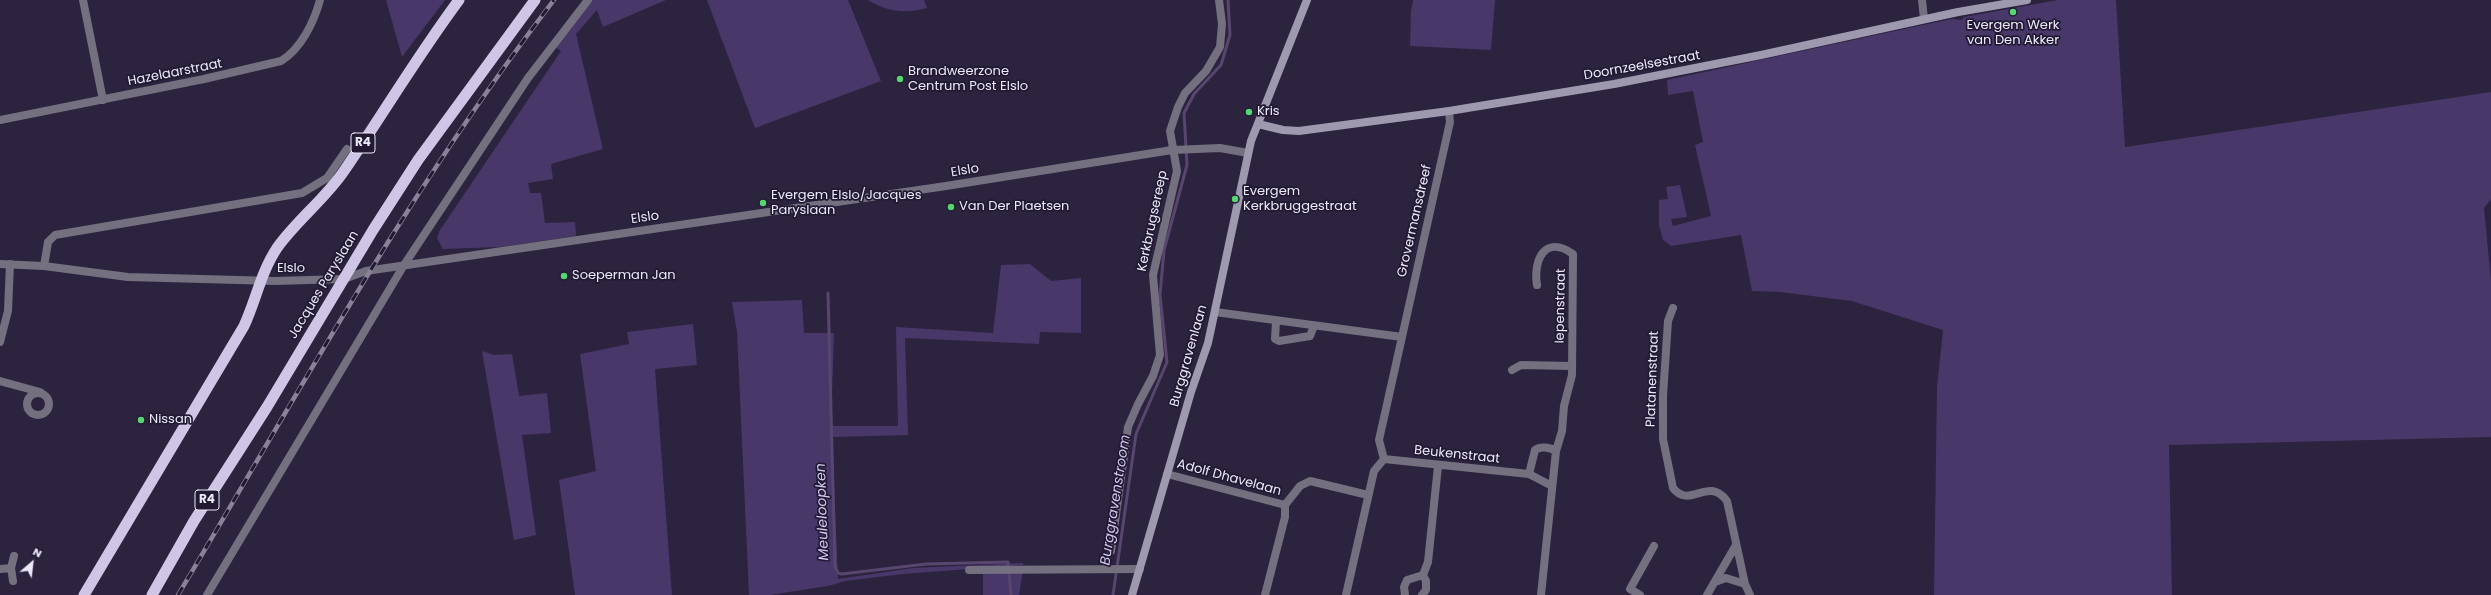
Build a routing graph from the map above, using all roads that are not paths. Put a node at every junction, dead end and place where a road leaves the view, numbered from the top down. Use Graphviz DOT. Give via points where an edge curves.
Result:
graph roads {
  1 [pos="83,0"];
  2 [pos="320,0"];
  3 [pos="459,0"];
  4 [pos="535,0"];
  5 [pos="588,0"];
  6 [pos="1219,0"];
  7 [pos="1307,0"];
  8 [pos="1922,0"];
  9 [pos="2027,0"];
  10 [pos="1924,19"];
  11 [pos="103,100"];
  12 [pos="1448,111"];
  13 [pos="0,120"];
  14 [pos="1258,124"];
  15 [pos="347,149"];
  16 [pos="1175,149"];
  17 [pos="1248,153"];
  18 [pos="0,264"];
  19 [pos="10,264"];
  20 [pos="404,265"];
  21 [pos="44,266"];
  22 [pos="344,279"];
  23 [pos="260,280"];
  24 [pos="1537,285"];
  25 [pos="1673,308"];
  26 [pos="1215,312"];
  27 [pos="1276,321"];
  28 [pos="1314,326"];
  29 [pos="1402,336"];
  30 [pos="0,342"];
  31 [pos="1572,366"];
  32 [pos="1512,370"];
  33 [pos="0,381"];
  34 [pos="41,392"];
  35 [pos="1556,451"];
  36 [pos="1384,459"];
  37 [pos="1438,466"];
  38 [pos="1167,474"];
  39 [pos="1529,474"];
  40 [pos="1552,486"];
  41 [pos="1368,495"];
  42 [pos="1285,505"];
  43 [pos="1736,545"];
  44 [pos="1654,546"];
  45 [pos="1111,551"];
  46 [pos="14,556"];
  47 [pos="11,568"];
  48 [pos="0,569"];
  49 [pos="1140,569"];
  50 [pos="969,570"];
  51 [pos="1423,575"];
  52 [pos="13,581"];
  53 [pos="1715,582"];
  54 [pos="1745,584"];
  55 [pos="84,595"];
  56 [pos="152,595"];
  57 [pos="207,595"];
  58 [pos="1132,595"];
  59 [pos="1265,595"];
  60 [pos="1346,595"];
  61 [pos="1405,595"];
  62 [pos="1422,595"];
  63 [pos="1541,595"];
  64 [pos="1640,595"];
  65 [pos="1707,595"];
  66 [pos="1750,595"];
  1 -- 11 [label="street"];
  2 -- 11 [label="street, Hazelaarstraat" via="306,33 289,57 281,61"];
  3 -- 23 [label="highway, R4" via="427,43 331,190 298,223 277,249"];
  4 -- 22 [label="highway, Jacques Paryslaan / R4" via="418,160"];
  5 -- 20 [label="street" via="528,78"];
  6 -- 16 [label="street, Kerkbrugsereep" via="1222,24 1220,47 1206,71 1185,93 1178,107 1170,131"];
  7 -- 14 [label="main road, Burggravenlaan"];
  8 -- 10 [label="street"];
  9 -- 10 [label="main road, Doornzeelsestraat"];
  10 -- 12 [label="main road, Doornzeelsestraat" via="1705,66"];
  11 -- 13 [label="street, Hazelaarstraat"];
  12 -- 14 [label="main road, Doornzeelsestraat" via="1299,131"];
  12 -- 29 [label="street, Grovermansdreef" via="1450,122"];
  14 -- 17 [label="main road, Burggravenlaan"];
  15 -- 21 [label="street" via="327,178 302,193 55,235 48,242"];
  16 -- 17 [label="street, Elslo" via="1231,149"];
  16 -- 20 [label="street, Elslo" via="930,189"];
  16 -- 45 [label="street, Kerkbrugsereep" via="1176,176 1153,275 1160,355 1153,376 1128,427"];
  17 -- 26 [label="main road, Burggravenlaan"];
  18 -- 19 [label="street, Elslo"];
  19 -- 21 [label="street, Elslo"];
  19 -- 30 [label="street" via="8,311"];
  20 -- 22 [label="street, Elslo" via="366,271"];
  20 -- 57 [label="street"];
  21 -- 23 [label="street, Elslo" via="128,277"];
  22 -- 23 [label="street, Elslo"];
  22 -- 56 [label="highway, Jacques Paryslaan / R4" via="194,521"];
  23 -- 55 [label="highway, R4" via="255,302 244,326"];
  24 -- 31 [label="street, Iepenstraat" via="1535,273 1543,251 1558,247 1573,254"];
  25 -- 43 [label="street, Platanenstraat" via="1668,321 1663,439 1673,488 1678,494 1685,496 1715,490 1722,494 1727,501"];
  26 -- 27 [label="street"];
  26 -- 38 [label="main road, Burggravenlaan" via="1208,343"];
  27 -- 28 [label="street"];
  27 -- 28 [label="street" via="1274,339 1279,341 1310,336"];
  28 -- 29 [label="street"];
  29 -- 36 [label="street, Grovermansdreef" via="1379,440"];
  31 -- 32 [label="street" via="1521,365"];
  31 -- 35 [label="street" via="1562,432"];
  33 -- 34 [label="street"];
  35 -- 39 [label="street" via="1545,448 1535,450"];
  35 -- 40 [label="street"];
  36 -- 37 [label="street, Beukenstraat"];
  36 -- 41 [label="street" via="1374,471"];
  37 -- 39 [label="street, Beukenstraat"];
  37 -- 51 [label="street" via="1428,562"];
  38 -- 42 [label="street, Adolf Dhavelaan"];
  38 -- 49 [label="main road, Burggravenlaan"];
  39 -- 40 [label="street, Beukenstraat"];
  40 -- 63 [label="street"];
  41 -- 42 [label="street, Adolf Dhavelaan" via="1310,480 1300,486"];
  41 -- 60 [label="street"];
  42 -- 59 [label="street, Adolf Dhavelaan" via="1285,517"];
  43 -- 53 [label="street"];
  43 -- 54 [label="street, Platanenstraat"];
  44 -- 64 [label="street" via="1630,589"];
  46 -- 47 [label="street"];
  47 -- 48 [label="street"];
  47 -- 52 [label="street"];
  49 -- 50 [label="street"];
  49 -- 58 [label="main road, Burggravenlaan"];
  51 -- 61 [label="street" via="1407,580 1404,587"];
  51 -- 62 [label="street" via="1426,585"];
  53 -- 54 [label="street" via="1726,578"];
  53 -- 65 [label="street"];
  54 -- 66 [label="street, Platanenstraat"];
}
